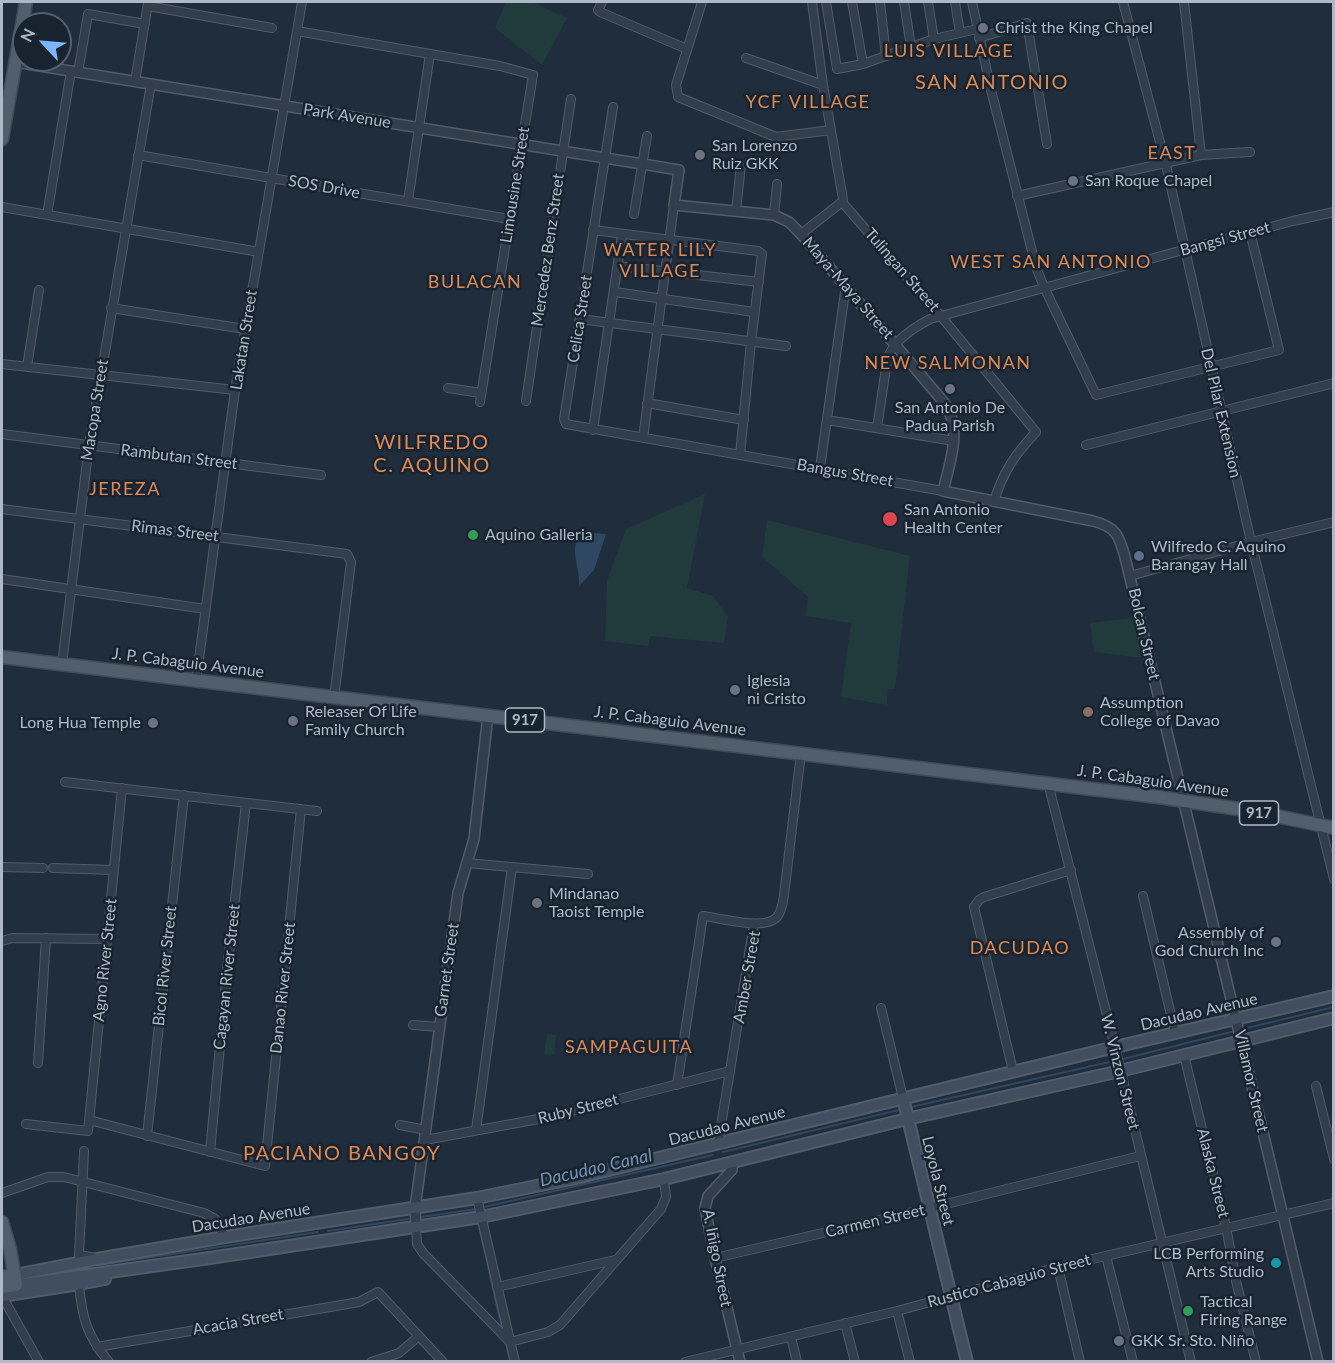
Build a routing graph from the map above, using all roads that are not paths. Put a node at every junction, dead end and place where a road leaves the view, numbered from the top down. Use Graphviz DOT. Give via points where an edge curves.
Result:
graph roads {
  1 [pos="302,2"];
  2 [pos="602,2"];
  3 [pos="702,2"];
  4 [pos="812,2"];
  5 [pos="826,2"];
  6 [pos="852,2"];
  7 [pos="880,2"];
  8 [pos="904,2"];
  9 [pos="928,2"];
  10 [pos="955,2"];
  11 [pos="972,2"];
  12 [pos="1123,2"];
  13 [pos="1184,2"];
  14 [pos="148,4"];
  15 [pos="145,24"];
  16 [pos="272,28"];
  17 [pos="977,29"];
  18 [pos="297,31"];
  19 [pos="960,33"];
  20 [pos="979,38"];
  21 [pos="934,39"];
  22 [pos="911,47"];
  23 [pos="687,49"];
  24 [pos="430,54"];
  25 [pos="886,56"];
  26 [pos="746,58"];
  27 [pos="863,64"];
  28 [pos="13,72"];
  29 [pos="72,72"];
  30 [pos="75,72"];
  31 [pos="135,82"];
  32 [pos="151,84"];
  33 [pos="823,85"];
  34 [pos="571,99"];
  35 [pos="284,106"];
  36 [pos="613,107"];
  37 [pos="419,128"];
  38 [pos="831,130"];
  39 [pos="647,136"];
  40 [pos="2,139"];
  41 [pos="522,144"];
  42 [pos="1047,144"];
  43 [pos="563,151"];
  44 [pos="1250,152"];
  45 [pos="138,155"];
  46 [pos="1201,155"];
  47 [pos="606,158"];
  48 [pos="1165,163"];
  49 [pos="643,164"];
  50 [pos="741,165"];
  51 [pos="272,178"];
  52 [pos="777,184"];
  53 [pos="1017,195"];
  54 [pos="408,201"];
  55 [pos="842,202"];
  56 [pos="674,205"];
  57 [pos="2,207"];
  58 [pos="736,211"];
  59 [pos="1334,212"];
  60 [pos="634,214"];
  61 [pos="47,215"];
  62 [pos="774,215"];
  63 [pos="509,219"];
  64 [pos="124,228"];
  65 [pos="593,230"];
  66 [pos="1250,232"];
  67 [pos="801,234"];
  68 [pos="622,235"];
  69 [pos="669,240"];
  70 [pos="1183,250"];
  71 [pos="259,252"];
  72 [pos="618,266"];
  73 [pos="664,271"];
  74 [pos="759,282"];
  75 [pos="846,285"];
  76 [pos="1044,287"];
  77 [pos="39,290"];
  78 [pos="615,292"];
  79 [pos="661,299"];
  80 [pos="111,308"];
  81 [pos="754,312"];
  82 [pos="940,315"];
  83 [pos="580,319"];
  84 [pos="610,324"];
  85 [pos="245,329"];
  86 [pos="656,330"];
  87 [pos="751,342"];
  88 [pos="896,344"];
  89 [pos="786,346"];
  90 [pos="2,364"];
  91 [pos="27,367"];
  92 [pos="1211,368"];
  93 [pos="100,375"];
  94 [pos="1334,383"];
  95 [pos="448,388"];
  96 [pos="235,390"];
  97 [pos="481,393"];
  98 [pos="526,401"];
  99 [pos="480,402"];
  100 [pos="647,403"];
  101 [pos="1221,411"];
  102 [pos="744,420"];
  103 [pos="827,420"];
  104 [pos="566,424"];
  105 [pos="877,428"];
  106 [pos="593,430"];
  107 [pos="2,434"];
  108 [pos="643,438"];
  109 [pos="954,441"];
  110 [pos="89,445"];
  111 [pos="1086,445"];
  112 [pos="740,455"];
  113 [pos="224,462"];
  114 [pos="820,468"];
  115 [pos="321,475"];
  116 [pos="943,491"];
  117 [pos="993,502"];
  118 [pos="2,509"];
  119 [pos="80,519"];
  120 [pos="1334,522"];
  121 [pos="214,536"];
  122 [pos="1118,537"];
  123 [pos="1251,542"];
  124 [pos="1130,576"];
  125 [pos="2,579"];
  126 [pos="71,589"];
  127 [pos="206,609"];
  128 [pos="2,657"];
  129 [pos="62,664"];
  130 [pos="196,681"];
  131 [pos="334,698"];
  132 [pos="488,715"];
  133 [pos="801,753"];
  134 [pos="65,782"];
  135 [pos="1048,783"];
  136 [pos="122,788"];
  137 [pos="184,795"];
  138 [pos="1183,801"];
  139 [pos="246,803"];
  140 [pos="301,809"];
  141 [pos="317,811"];
  142 [pos="1327,827"];
  143 [pos="467,863"];
  144 [pos="2,867"];
  145 [pos="512,867"];
  146 [pos="44,868"];
  147 [pos="53,868"];
  148 [pos="114,870"];
  149 [pos="1071,870"];
  150 [pos="588,874"];
  151 [pos="1334,879"];
  152 [pos="1143,896"];
  153 [pos="754,924"];
  154 [pos="2,936"];
  155 [pos="13,938"];
  156 [pos="46,939"];
  157 [pos="107,939"];
  158 [pos="2,941"];
  159 [pos="1334,996"];
  160 [pos="881,1008"];
  161 [pos="1334,1018"];
  162 [pos="1236,1019"];
  163 [pos="412,1024"];
  164 [pos="440,1026"];
  165 [pos="1175,1032"];
  166 [pos="1241,1041"];
  167 [pos="1114,1047"];
  168 [pos="1184,1055"];
  169 [pos="38,1063"];
  170 [pos="730,1071"];
  171 [pos="1013,1071"];
  172 [pos="1120,1071"];
  173 [pos="677,1085"];
  174 [pos="1316,1086"];
  175 [pos="903,1098"];
  176 [pos="907,1119"];
  177 [pos="89,1120"];
  178 [pos="26,1124"];
  179 [pos="400,1125"];
  180 [pos="426,1130"];
  181 [pos="476,1130"];
  182 [pos="147,1136"];
  183 [pos="425,1140"];
  184 [pos="718,1144"];
  185 [pos="84,1151"];
  186 [pos="210,1152"];
  187 [pos="1140,1156"];
  188 [pos="1334,1159"];
  189 [pos="732,1162"];
  190 [pos="664,1179"];
  191 [pos="82,1181"];
  192 [pos="2,1193"];
  193 [pos="477,1198"];
  194 [pos="1334,1203"];
  195 [pos="415,1208"];
  196 [pos="930,1208"];
  197 [pos="1282,1214"];
  198 [pos="481,1216"];
  199 [pos="2,1222"];
  200 [pos="318,1223"];
  201 [pos="416,1227"];
  202 [pos="1226,1227"];
  203 [pos="225,1237"];
  204 [pos="321,1241"];
  205 [pos="1162,1242"];
  206 [pos="2,1247"];
  207 [pos="1106,1256"];
  208 [pos="97,1258"];
  209 [pos="715,1258"];
  210 [pos="615,1260"];
  211 [pos="1058,1267"];
  212 [pos="118,1271"];
  213 [pos="79,1284"];
  214 [pos="7,1285"];
  215 [pos="497,1287"];
  216 [pos="951,1296"];
  217 [pos="897,1311"];
  218 [pos="845,1323"];
  219 [pos="419,1336"];
  220 [pos="790,1337"];
  221 [pos="510,1342"];
  222 [pos="97,1347"];
  223 [pos="737,1349"];
  224 [pos="376,1361"];
  225 [pos="39,1362"];
  226 [pos="109,1362"];
  227 [pos="443,1362"];
  228 [pos="515,1362"];
  229 [pos="685,1362"];
  230 [pos="740,1362"];
  231 [pos="796,1362"];
  232 [pos="855,1362"];
  233 [pos="910,1362"];
  234 [pos="967,1362"];
  235 [pos="1080,1362"];
  236 [pos="1132,1362"];
  237 [pos="1191,1362"];
  238 [pos="1256,1362"];
  239 [pos="1318,1362"];
  1 -- 18 [label="street, Lakatan Street"];
  2 -- 23 [label="street" via="600,12"];
  3 -- 23 [label="street"];
  4 -- 33 [label="street"];
  5 -- 27 [label="street" via="837,69"];
  6 -- 27 [label="street"];
  7 -- 25 [label="street"];
  8 -- 22 [label="street"];
  9 -- 21 [label="street"];
  10 -- 19 [label="street"];
  11 -- 17 [label="street"];
  12 -- 48 [label="street, Del Pilar Extension"];
  13 -- 46 [label="street"];
  14 -- 15 [label="street"];
  14 -- 16 [label="street"];
  15 -- 30 [label="street" via="88,14"];
  15 -- 31 [label="street"];
  17 -- 19 [label="street"];
  17 -- 20 [label="street"];
  18 -- 24 [label="street"];
  18 -- 35 [label="street, Lakatan Street"];
  19 -- 21 [label="street"];
  20 -- 42 [label="street" via="1027,23"];
  20 -- 53 [label="street"];
  21 -- 22 [label="street"];
  22 -- 25 [label="street"];
  23 -- 38 [label="street" via="676,85 678,97 776,137"];
  24 -- 37 [label="street"];
  24 -- 41 [label="street, Limousine Street" via="533,75"];
  25 -- 27 [label="street"];
  26 -- 33 [label="street"];
  28 -- 40 [label="main road"];
  29 -- 30 [label="street, Park Avenue"];
  30 -- 31 [label="street, Park Avenue"];
  30 -- 61 [label="street"];
  31 -- 32 [label="street, Park Avenue"];
  32 -- 35 [label="street, Park Avenue"];
  32 -- 45 [label="street, Macopa Street"];
  33 -- 38 [label="street"];
  34 -- 43 [label="street, Mercedez Benz Street"];
  35 -- 37 [label="street, Park Avenue"];
  35 -- 51 [label="street, Lakatan Street"];
  36 -- 47 [label="street, Celica Street"];
  37 -- 41 [label="street, Park Avenue"];
  37 -- 54 [label="street"];
  38 -- 55 [label="street"];
  39 -- 49 [label="street"];
  41 -- 43 [label="street, Park Avenue"];
  41 -- 63 [label="street, Limousine Street"];
  43 -- 47 [label="street, Park Avenue"];
  43 -- 98 [label="street, Mercedez Benz Street"];
  44 -- 46 [label="street"];
  45 -- 51 [label="street, SOS Drive"];
  45 -- 64 [label="street, Macopa Street"];
  46 -- 48 [label="street"];
  47 -- 49 [label="street, Park Avenue"];
  47 -- 65 [label="street, Celica Street"];
  48 -- 53 [label="street"];
  48 -- 70 [label="street, Del Pilar Extension"];
  49 -- 56 [label="street, Park Avenue" via="679,170"];
  49 -- 60 [label="street"];
  50 -- 58 [label="street"];
  51 -- 54 [label="street, SOS Drive"];
  51 -- 71 [label="street, Lakatan Street"];
  52 -- 62 [label="street"];
  53 -- 76 [label="street"];
  54 -- 63 [label="street, SOS Drive"];
  55 -- 67 [label="street"];
  55 -- 82 [label="street, Tulingan Street"];
  56 -- 58 [label="street, Maya-Maya Street"];
  56 -- 69 [label="street"];
  57 -- 61 [label="street"];
  58 -- 62 [label="street, Maya-Maya Street"];
  59 -- 66 [label="street, Bangsi Street"];
  61 -- 64 [label="street"];
  62 -- 67 [label="street, Maya-Maya Street"];
  63 -- 97 [label="street, Limousine Street"];
  64 -- 71 [label="street"];
  64 -- 80 [label="street, Macopa Street"];
  65 -- 68 [label="street"];
  65 -- 83 [label="street, Celica Street"];
  66 -- 70 [label="street, Bangsi Street"];
  66 -- 92 [label="street" via="1278,350"];
  67 -- 75 [label="street, Maya-Maya Street"];
  68 -- 69 [label="street"];
  68 -- 72 [label="street"];
  69 -- 73 [label="street"];
  69 -- 74 [label="street" via="760,252 763,257"];
  70 -- 76 [label="street, Bangsi Street"];
  70 -- 92 [label="street, Del Pilar Extension"];
  71 -- 85 [label="street, Lakatan Street"];
  72 -- 73 [label="street"];
  72 -- 78 [label="street"];
  73 -- 74 [label="street"];
  73 -- 79 [label="street"];
  74 -- 81 [label="street"];
  75 -- 88 [label="street, Maya-Maya Street"];
  75 -- 103 [label="street"];
  76 -- 82 [label="street, Bangsi Street"];
  76 -- 92 [label="street" via="1096,395"];
  77 -- 91 [label="street"];
  78 -- 79 [label="street"];
  78 -- 84 [label="street"];
  79 -- 81 [label="street"];
  79 -- 86 [label="street"];
  80 -- 85 [label="street"];
  80 -- 93 [label="street, Macopa Street"];
  81 -- 87 [label="street"];
  82 -- 88 [label="street, Bangsi Street"];
  82 -- 117 [label="street, Tulingan Street" via="1036,432 1004,473"];
  83 -- 84 [label="street"];
  83 -- 104 [label="street, Celica Street"];
  84 -- 86 [label="street"];
  84 -- 106 [label="street"];
  85 -- 96 [label="street, Lakatan Street"];
  86 -- 87 [label="street"];
  86 -- 100 [label="street"];
  87 -- 89 [label="street"];
  87 -- 102 [label="street"];
  88 -- 105 [label="street" via="887,361"];
  88 -- 109 [label="street, Maya-Maya Street" via="948,406"];
  90 -- 91 [label="street"];
  91 -- 93 [label="street"];
  92 -- 101 [label="street, Del Pilar Extension"];
  93 -- 96 [label="street"];
  93 -- 110 [label="street, Macopa Street"];
  94 -- 101 [label="street"];
  95 -- 97 [label="street"];
  96 -- 113 [label="street, Lakatan Street"];
  97 -- 99 [label="street, Limousine Street"];
  100 -- 102 [label="street"];
  100 -- 108 [label="street"];
  101 -- 111 [label="street"];
  101 -- 123 [label="street, Del Pilar Extension"];
  102 -- 112 [label="street"];
  103 -- 105 [label="street"];
  103 -- 114 [label="street"];
  104 -- 106 [label="street, Bangus Street"];
  105 -- 109 [label="street"];
  106 -- 108 [label="street, Bangus Street"];
  107 -- 110 [label="street, Rambutan Street"];
  108 -- 112 [label="street, Bangus Street"];
  109 -- 116 [label="street, Maya-Maya Street"];
  110 -- 113 [label="street, Rambutan Street"];
  110 -- 119 [label="street, Macopa Street"];
  112 -- 114 [label="street, Bangus Street"];
  113 -- 115 [label="street, Rambutan Street"];
  113 -- 121 [label="street, Lakatan Street"];
  114 -- 116 [label="street, Bangus Street"];
  116 -- 117 [label="street, Bangus Street"];
  117 -- 122 [label="street, Bangus Street" via="1101,523 1112,528"];
  118 -- 119 [label="street, Rimas Street"];
  119 -- 121 [label="street, Rimas Street"];
  119 -- 126 [label="street, Macopa Street"];
  120 -- 123 [label="street"];
  121 -- 127 [label="street, Lakatan Street"];
  121 -- 131 [label="street, Rimas Street" via="349,555"];
  122 -- 124 [label="street, Bolcan Street"];
  123 -- 124 [label="street"];
  123 -- 142 [label="street, Del Pilar Extension"];
  124 -- 138 [label="street, Bolcan Street"];
  125 -- 126 [label="street"];
  126 -- 127 [label="street"];
  126 -- 129 [label="street, Macopa Street"];
  127 -- 130 [label="street, Lakatan Street"];
  128 -- 129 [label="main road, J. P. Cabaguio Avenue / 917"];
  129 -- 130 [label="main road, J. P. Cabaguio Avenue / 917"];
  130 -- 131 [label="main road, J. P. Cabaguio Avenue / 917"];
  131 -- 132 [label="main road, J. P. Cabaguio Avenue / 917"];
  132 -- 133 [label="main road, J. P. Cabaguio Avenue / 917"];
  132 -- 143 [label="street, Garnet Street" via="474,839"];
  133 -- 135 [label="main road, J. P. Cabaguio Avenue / 917"];
  133 -- 153 [label="street, Amber Street" via="783,904 773,920"];
  134 -- 136 [label="street"];
  135 -- 138 [label="main road, J. P. Cabaguio Avenue / 917"];
  135 -- 149 [label="street, W. Vinzon Street"];
  136 -- 137 [label="street"];
  136 -- 148 [label="street, Agno River Street"];
  137 -- 139 [label="street"];
  137 -- 182 [label="street, Bicol River Street"];
  138 -- 142 [label="main road, J. P. Cabaguio Avenue / 917"];
  138 -- 162 [label="street, Villamor Street"];
  139 -- 140 [label="street"];
  139 -- 186 [label="street, Cagayan River Street"];
  140 -- 141 [label="street"];
  140 -- 186 [label="street, Danao River Street" via="265,1166"];
  142 -- 151 [label="street, Del Pilar Extension"];
  143 -- 145 [label="street"];
  143 -- 164 [label="street, Garnet Street" via="458,893"];
  144 -- 146 [label="street"];
  145 -- 150 [label="street"];
  145 -- 181 [label="street"];
  147 -- 148 [label="street"];
  148 -- 157 [label="street, Agno River Street"];
  149 -- 167 [label="street, W. Vinzon Street"];
  149 -- 171 [label="street" via="984,897 974,907"];
  152 -- 165 [label="street"];
  153 -- 170 [label="street, Amber Street"];
  153 -- 173 [label="street" via="704,916"];
  154 -- 155 [label="street"];
  155 -- 156 [label="street"];
  155 -- 158 [label="street"];
  156 -- 157 [label="street"];
  156 -- 169 [label="street"];
  157 -- 177 [label="street, Agno River Street"];
  159 -- 162 [label="main road, Dacudao Avenue"];
  160 -- 175 [label="street, Loyola Street"];
  161 -- 166 [label="main road, Dacudao Avenue"];
  162 -- 165 [label="main road, Dacudao Avenue"];
  162 -- 166 [label="street, Villamor Street"];
  163 -- 164 [label="street"];
  164 -- 180 [label="street, Garnet Street"];
  165 -- 167 [label="main road, Dacudao Avenue"];
  166 -- 168 [label="main road, Dacudao Avenue"];
  166 -- 197 [label="street, Villamor Street"];
  167 -- 171 [label="main road, Dacudao Avenue"];
  167 -- 172 [label="street, W. Vinzon Street"];
  168 -- 172 [label="main road, Dacudao Avenue"];
  168 -- 202 [label="street, Alaska Street"];
  170 -- 173 [label="street, Ruby Street"];
  170 -- 184 [label="street, Amber Street"];
  171 -- 175 [label="main road, Dacudao Avenue"];
  172 -- 176 [label="main road, Dacudao Avenue"];
  172 -- 187 [label="street, W. Vinzon Street"];
  173 -- 181 [label="street, Ruby Street" via="544,1118"];
  174 -- 188 [label="street"];
  175 -- 176 [label="main road, Loyola Street"];
  175 -- 184 [label="main road, Dacudao Avenue"];
  176 -- 189 [label="main road, Dacudao Avenue"];
  176 -- 196 [label="main road, Loyola Street"];
  177 -- 178 [label="street, Agno River Street" via="88,1131"];
  177 -- 182 [label="street"];
  179 -- 180 [label="street"];
  180 -- 183 [label="street, Garnet Street"];
  181 -- 183 [label="street, Ruby Street"];
  182 -- 186 [label="street"];
  183 -- 195 [label="street, Garnet Street"];
  184 -- 193 [label="main road, Dacudao Avenue"];
  185 -- 191 [label="street"];
  187 -- 196 [label="street, Carmen Street"];
  187 -- 205 [label="street, W. Vinzon Street"];
  189 -- 190 [label="main road, Dacudao Avenue"];
  189 -- 209 [label="street, A. Iñigo Street" via="730,1173 705,1203"];
  190 -- 198 [label="main road, Dacudao Avenue"];
  190 -- 210 [label="street" via="666,1191 660,1209"];
  191 -- 192 [label="street" via="48,1177"];
  191 -- 203 [label="street" via="204,1213 215,1219"];
  191 -- 208 [label="street" via="79,1255"];
  193 -- 195 [label="main road, Dacudao Avenue"];
  193 -- 198 [label="street"];
  194 -- 197 [label="street, Rustico Cabaguio Street"];
  195 -- 200 [label="main road, Dacudao Avenue"];
  195 -- 201 [label="street, Garnet Street"];
  196 -- 209 [label="street, Carmen Street"];
  196 -- 216 [label="main road, Loyola Street"];
  197 -- 202 [label="street, Rustico Cabaguio Street"];
  197 -- 239 [label="street, Villamor Street"];
  198 -- 201 [label="main road, Dacudao Avenue"];
  198 -- 215 [label="street"];
  199 -- 214 [label="main road" via="10,1249"];
  200 -- 203 [label="main road, Dacudao Avenue"];
  200 -- 204 [label="main road"];
  201 -- 204 [label="main road, Dacudao Avenue"];
  201 -- 221 [label="street" via="417,1244 423,1253"];
  202 -- 205 [label="street, Rustico Cabaguio Street"];
  202 -- 238 [label="street, Alaska Street"];
  203 -- 208 [label="main road, Dacudao Avenue"];
  204 -- 212 [label="main road, Dacudao Avenue"];
  205 -- 207 [label="street, Rustico Cabaguio Street"];
  205 -- 237 [label="street, W. Vinzon Street"];
  206 -- 214 [label="main road"];
  207 -- 211 [label="street, Rustico Cabaguio Street"];
  207 -- 236 [label="street"];
  208 -- 214 [label="main road, Dacudao Avenue"];
  209 -- 223 [label="street, A. Iñigo Street"];
  210 -- 215 [label="street"];
  210 -- 221 [label="street" via="560,1325"];
  211 -- 216 [label="street, Rustico Cabaguio Street"];
  211 -- 235 [label="street"];
  212 -- 213 [label="main road, Dacudao Avenue" via="104,1279"];
  212 -- 214 [label="main road, Dacudao Avenue"];
  213 -- 214 [label="main road, Dacudao Avenue"];
  213 -- 222 [label="street" via="85,1321"];
  214 -- 225 [label="street"];
  215 -- 221 [label="street"];
  216 -- 217 [label="street, Rustico Cabaguio Street"];
  216 -- 234 [label="main road, Loyola Street"];
  217 -- 218 [label="street, Rustico Cabaguio Street"];
  217 -- 233 [label="street"];
  218 -- 220 [label="street, Rustico Cabaguio Street"];
  218 -- 232 [label="street"];
  219 -- 222 [label="street, Acacia Street" via="378,1292 359,1302"];
  219 -- 224 [label="street" via="399,1353"];
  219 -- 227 [label="street"];
  220 -- 223 [label="street, Rustico Cabaguio Street"];
  220 -- 231 [label="street"];
  221 -- 228 [label="street"];
  222 -- 226 [label="street"];
  223 -- 229 [label="street, Rustico Cabaguio Street"];
  223 -- 230 [label="street, A. Iñigo Street"];
}
